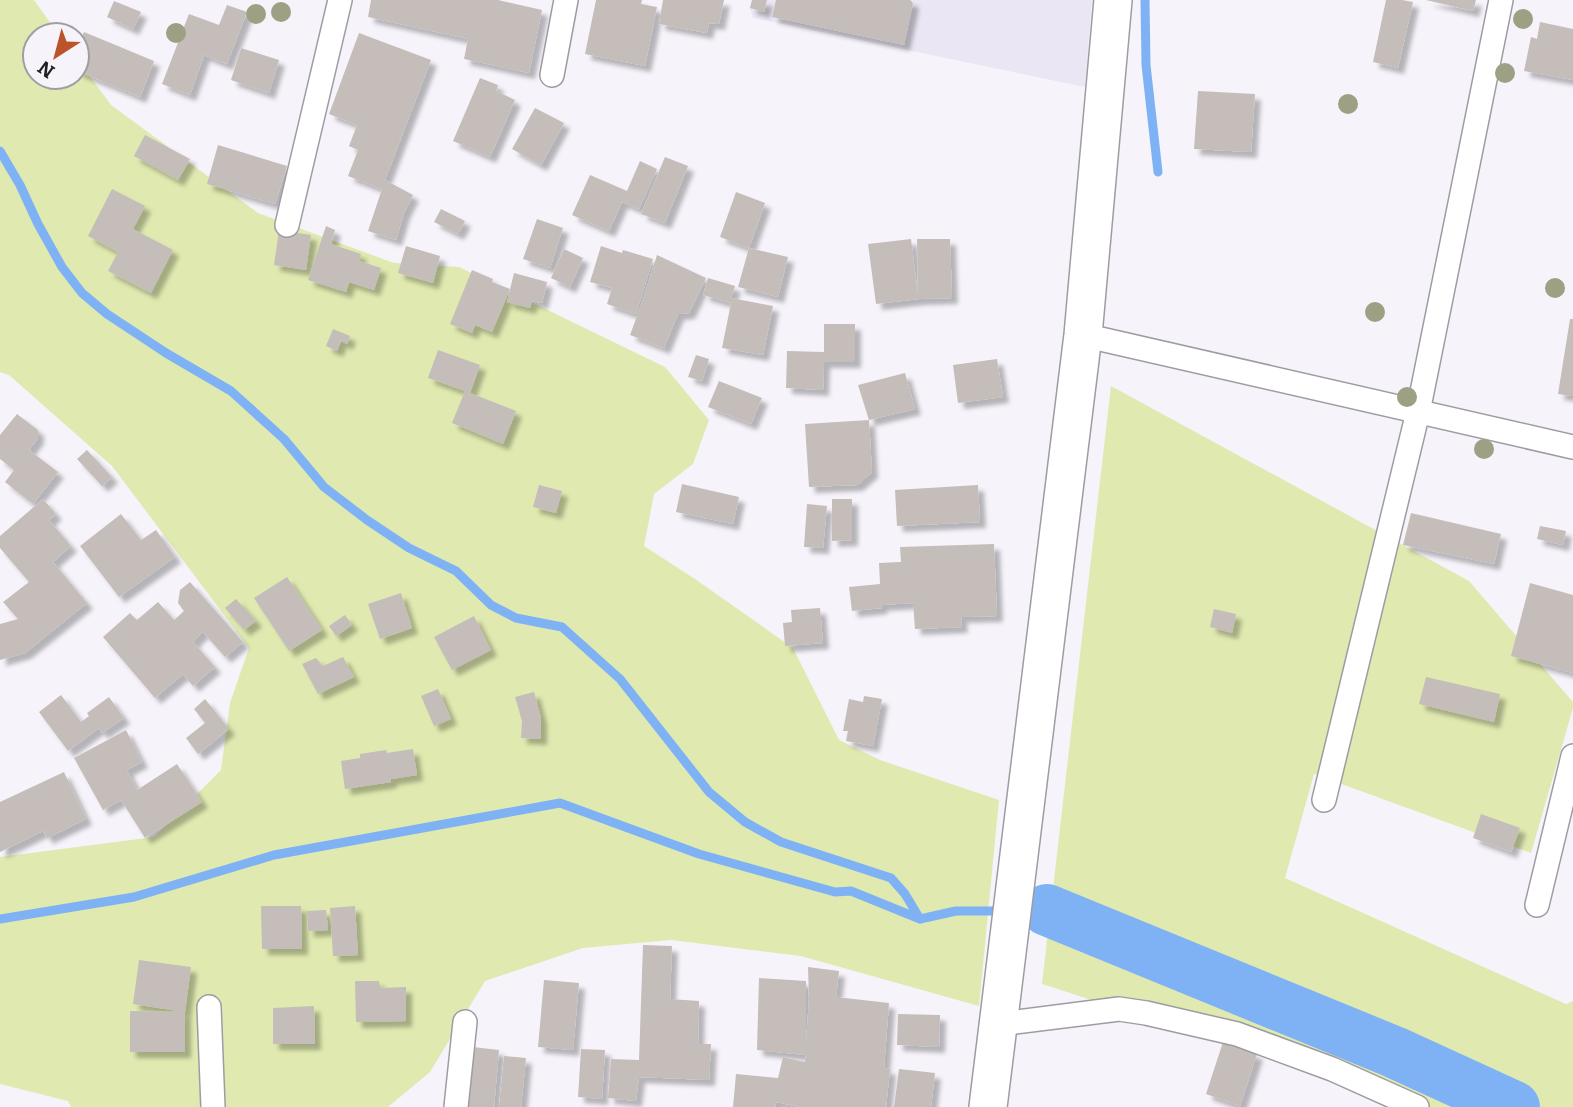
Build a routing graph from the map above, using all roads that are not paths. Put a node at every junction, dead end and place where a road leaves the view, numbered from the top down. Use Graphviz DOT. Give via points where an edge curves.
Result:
graph roads {
  1 [pos="340,0"];
  2 [pos="566,0"];
  3 [pos="1113,0"];
  4 [pos="1501,0"];
  5 [pos="552,75"];
  6 [pos="287,225"];
  7 [pos="1083,335"];
  8 [pos="1418,411"];
  9 [pos="1573,447"];
  10 [pos="1573,756"];
  11 [pos="1325,800"];
  12 [pos="1537,905"];
  13 [pos="209,1007"];
  14 [pos="465,1022"];
  15 [pos="999,1024"];
  16 [pos="213,1107"];
  17 [pos="456,1107"];
  18 [pos="988,1107"];
  19 [pos="1417,1107"];
  1 -- 6 [label="street"];
  2 -- 5 [label="street"];
  3 -- 7 [label="main road"];
  4 -- 8 [label="street"];
  7 -- 8 [label="street"];
  7 -- 15 [label="main road"];
  8 -- 9 [label="street"];
  8 -- 11 [label="street"];
  10 -- 12 [label="street"];
  13 -- 16 [label="street"];
  14 -- 17 [label="street"];
  15 -- 18 [label="main road"];
  15 -- 19 [label="street" via="1119,1009 1146,1013 1237,1034"];
}
